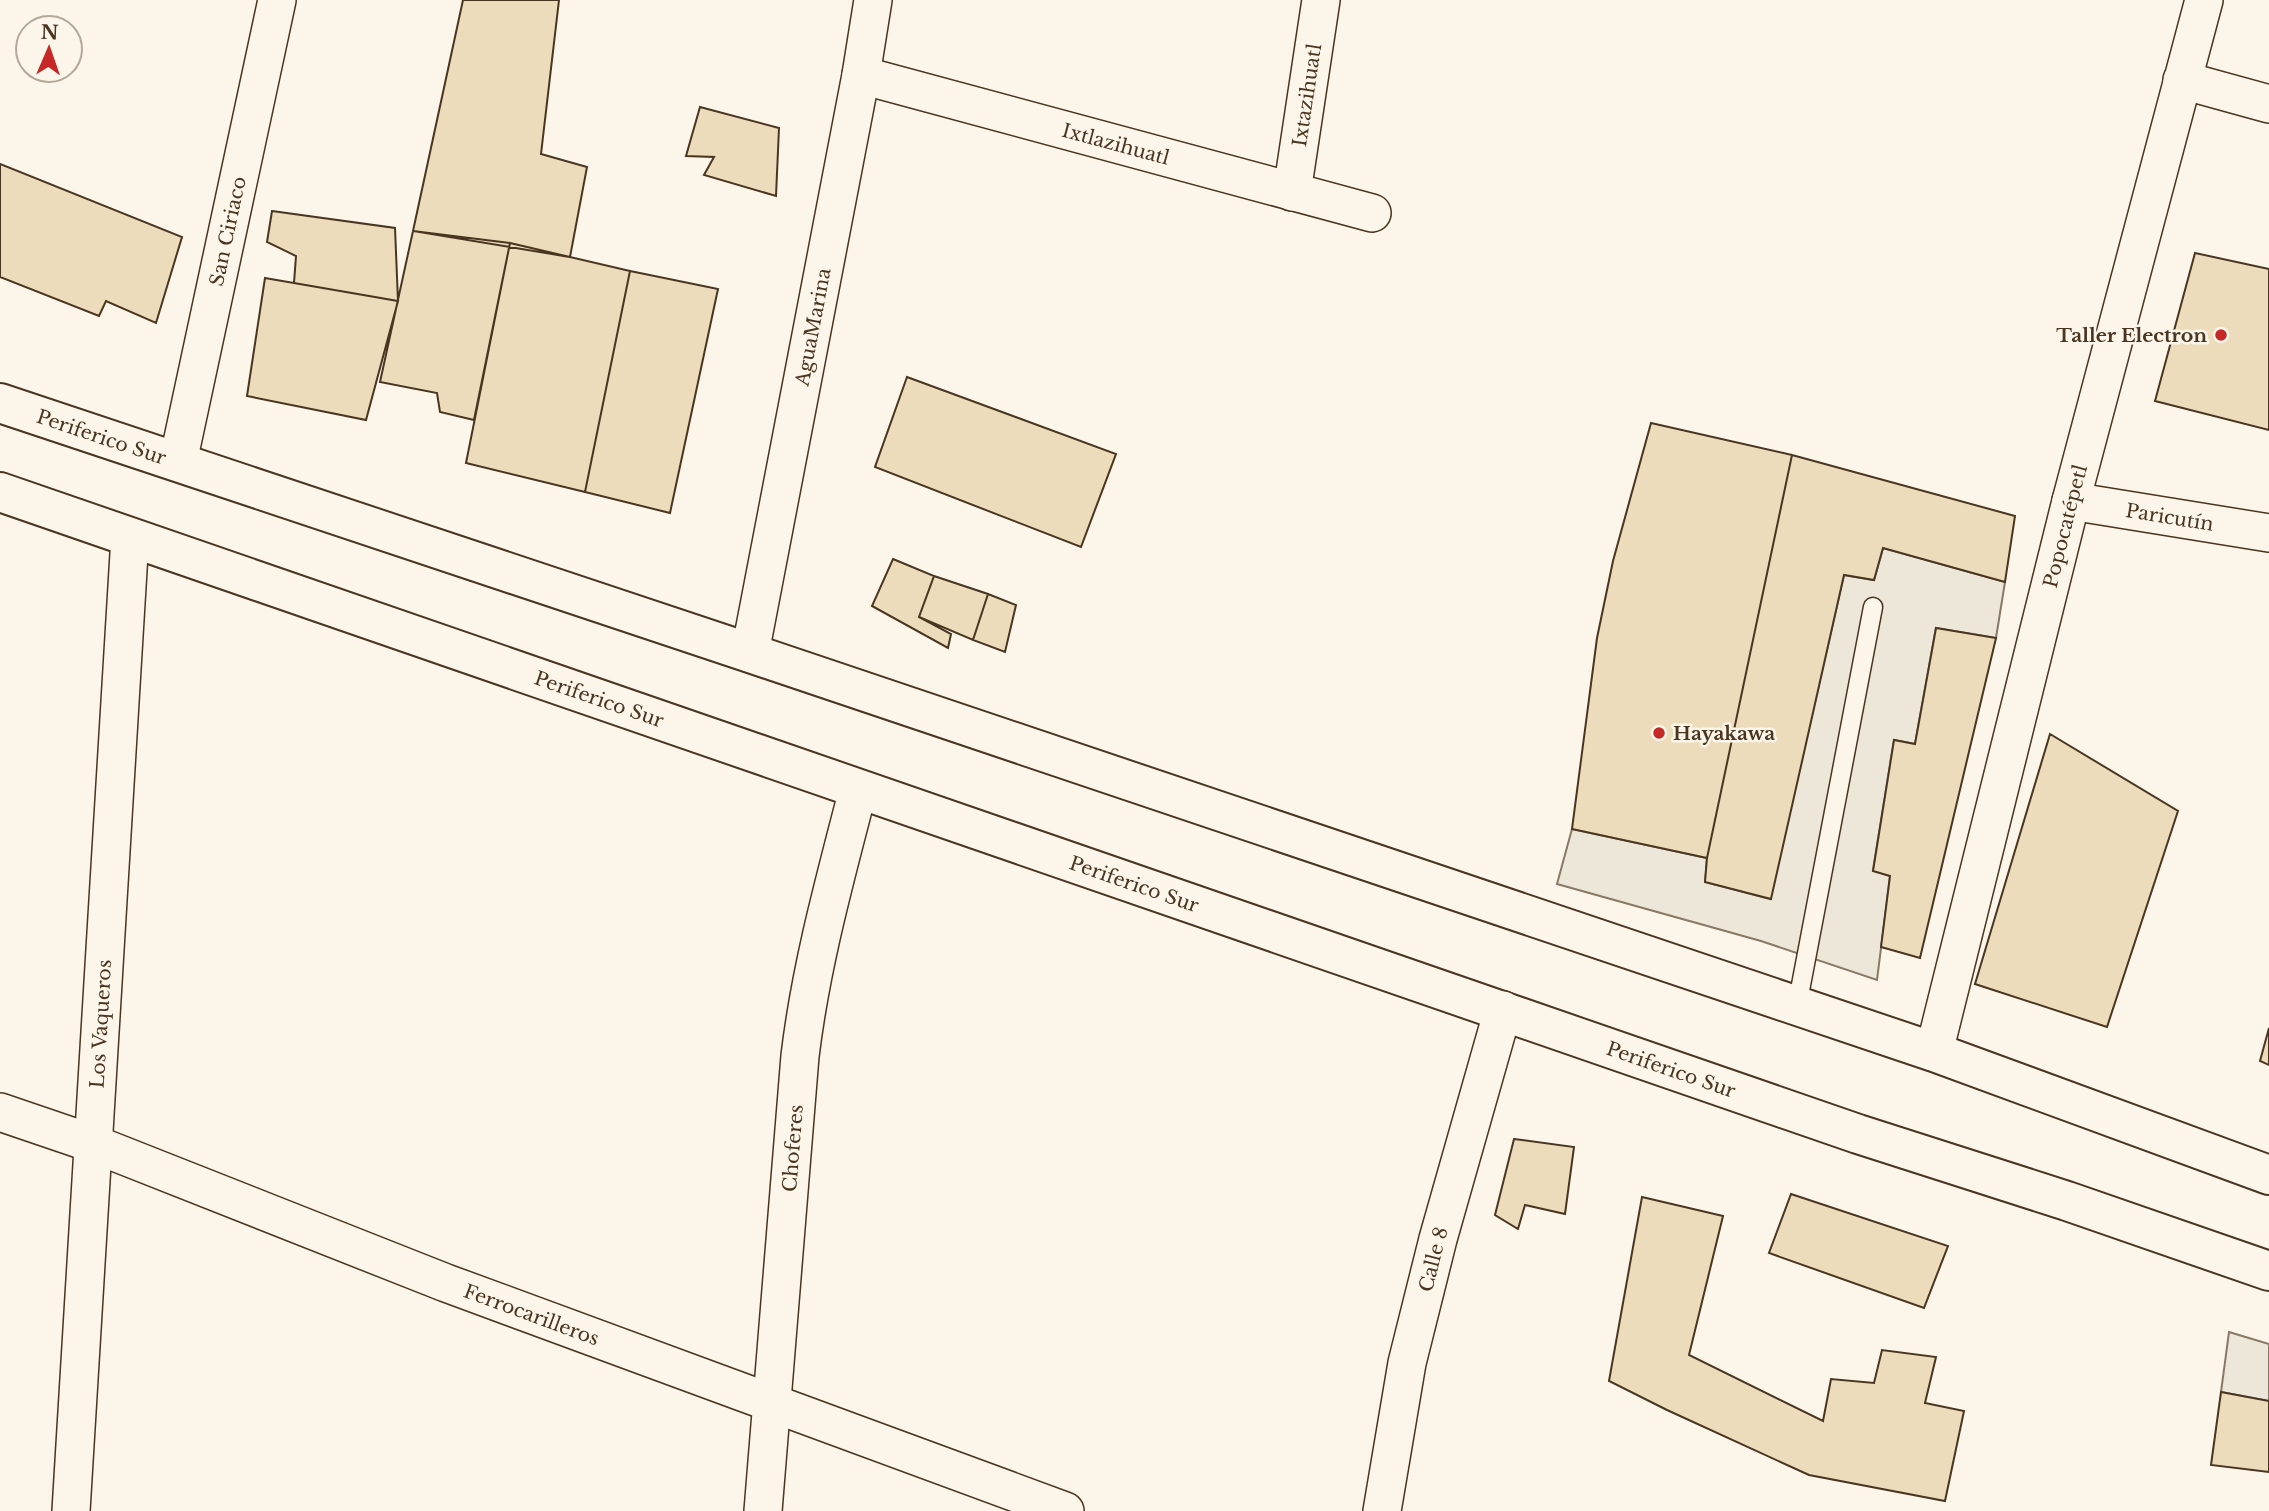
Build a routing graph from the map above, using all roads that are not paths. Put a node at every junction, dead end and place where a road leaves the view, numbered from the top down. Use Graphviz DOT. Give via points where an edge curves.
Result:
graph roads {
  1 [pos="277,0"];
  2 [pos="873,0"];
  3 [pos="1321,0"];
  4 [pos="2204,0"];
  5 [pos="861,75"];
  6 [pos="2182,80"];
  7 [pos="2269,104"];
  8 [pos="1292,192"];
  9 [pos="1372,213"];
  10 [pos="0,403"];
  11 [pos="178,462"];
  12 [pos="0,492"];
  13 [pos="2071,501"];
  14 [pos="2269,533"];
  15 [pos="130,537"];
  16 [pos="1873,607"];
  17 [pos="750,653"];
  18 [pos="858,790"];
  19 [pos="1797,1006"];
  20 [pos="1503,1010"];
  21 [pos="1934,1052"];
  22 [pos="0,1112"];
  23 [pos="94,1144"];
  24 [pos="2269,1175"];
  25 [pos="2269,1271"];
  26 [pos="771,1403"];
  27 [pos="71,1511"];
  28 [pos="763,1511"];
  29 [pos="1065,1511"];
  30 [pos="1382,1511"];
  1 -- 11 [label="street, San Ciriaco"];
  2 -- 5 [label="street, AguaMarina"];
  3 -- 8 [label="street, Ixtazihuatl"];
  4 -- 6 [label="street, Popocatépetl"];
  5 -- 8 [label="street, Ixtlazihuatl"];
  5 -- 17 [label="street, AguaMarina"];
  6 -- 7 [label="street"];
  6 -- 13 [label="street, Popocatépetl"];
  8 -- 9 [label="street, Ixtlazihuatl"];
  10 -- 11 [label="main road, Periferico Sur"];
  11 -- 17 [label="main road, Periferico Sur"];
  12 -- 15 [label="main road, Periferico Sur"];
  13 -- 14 [label="street, Paricutín"];
  13 -- 21 [label="street, Popocatépetl"];
  15 -- 18 [label="main road, Periferico Sur"];
  15 -- 23 [label="street, Los Vaqueros"];
  16 -- 19 [label="lane"];
  17 -- 19 [label="main road, Periferico Sur"];
  18 -- 20 [label="main road, Periferico Sur"];
  18 -- 26 [label="street, Choferes" via="807,1000"];
  19 -- 21 [label="main road, Periferico Sur"];
  20 -- 25 [label="main road, Periferico Sur"];
  20 -- 30 [label="street, Calle 8" via="1407,1363"];
  21 -- 24 [label="main road, Periferico Sur"];
  22 -- 23 [label="street, Ferrocarilleros"];
  23 -- 26 [label="street, Ferrocarilleros" via="446,1283"];
  23 -- 27 [label="street, Los Vaqueros"];
  26 -- 28 [label="street, Choferes"];
  26 -- 29 [label="street, Ferrocarilleros"];
}
